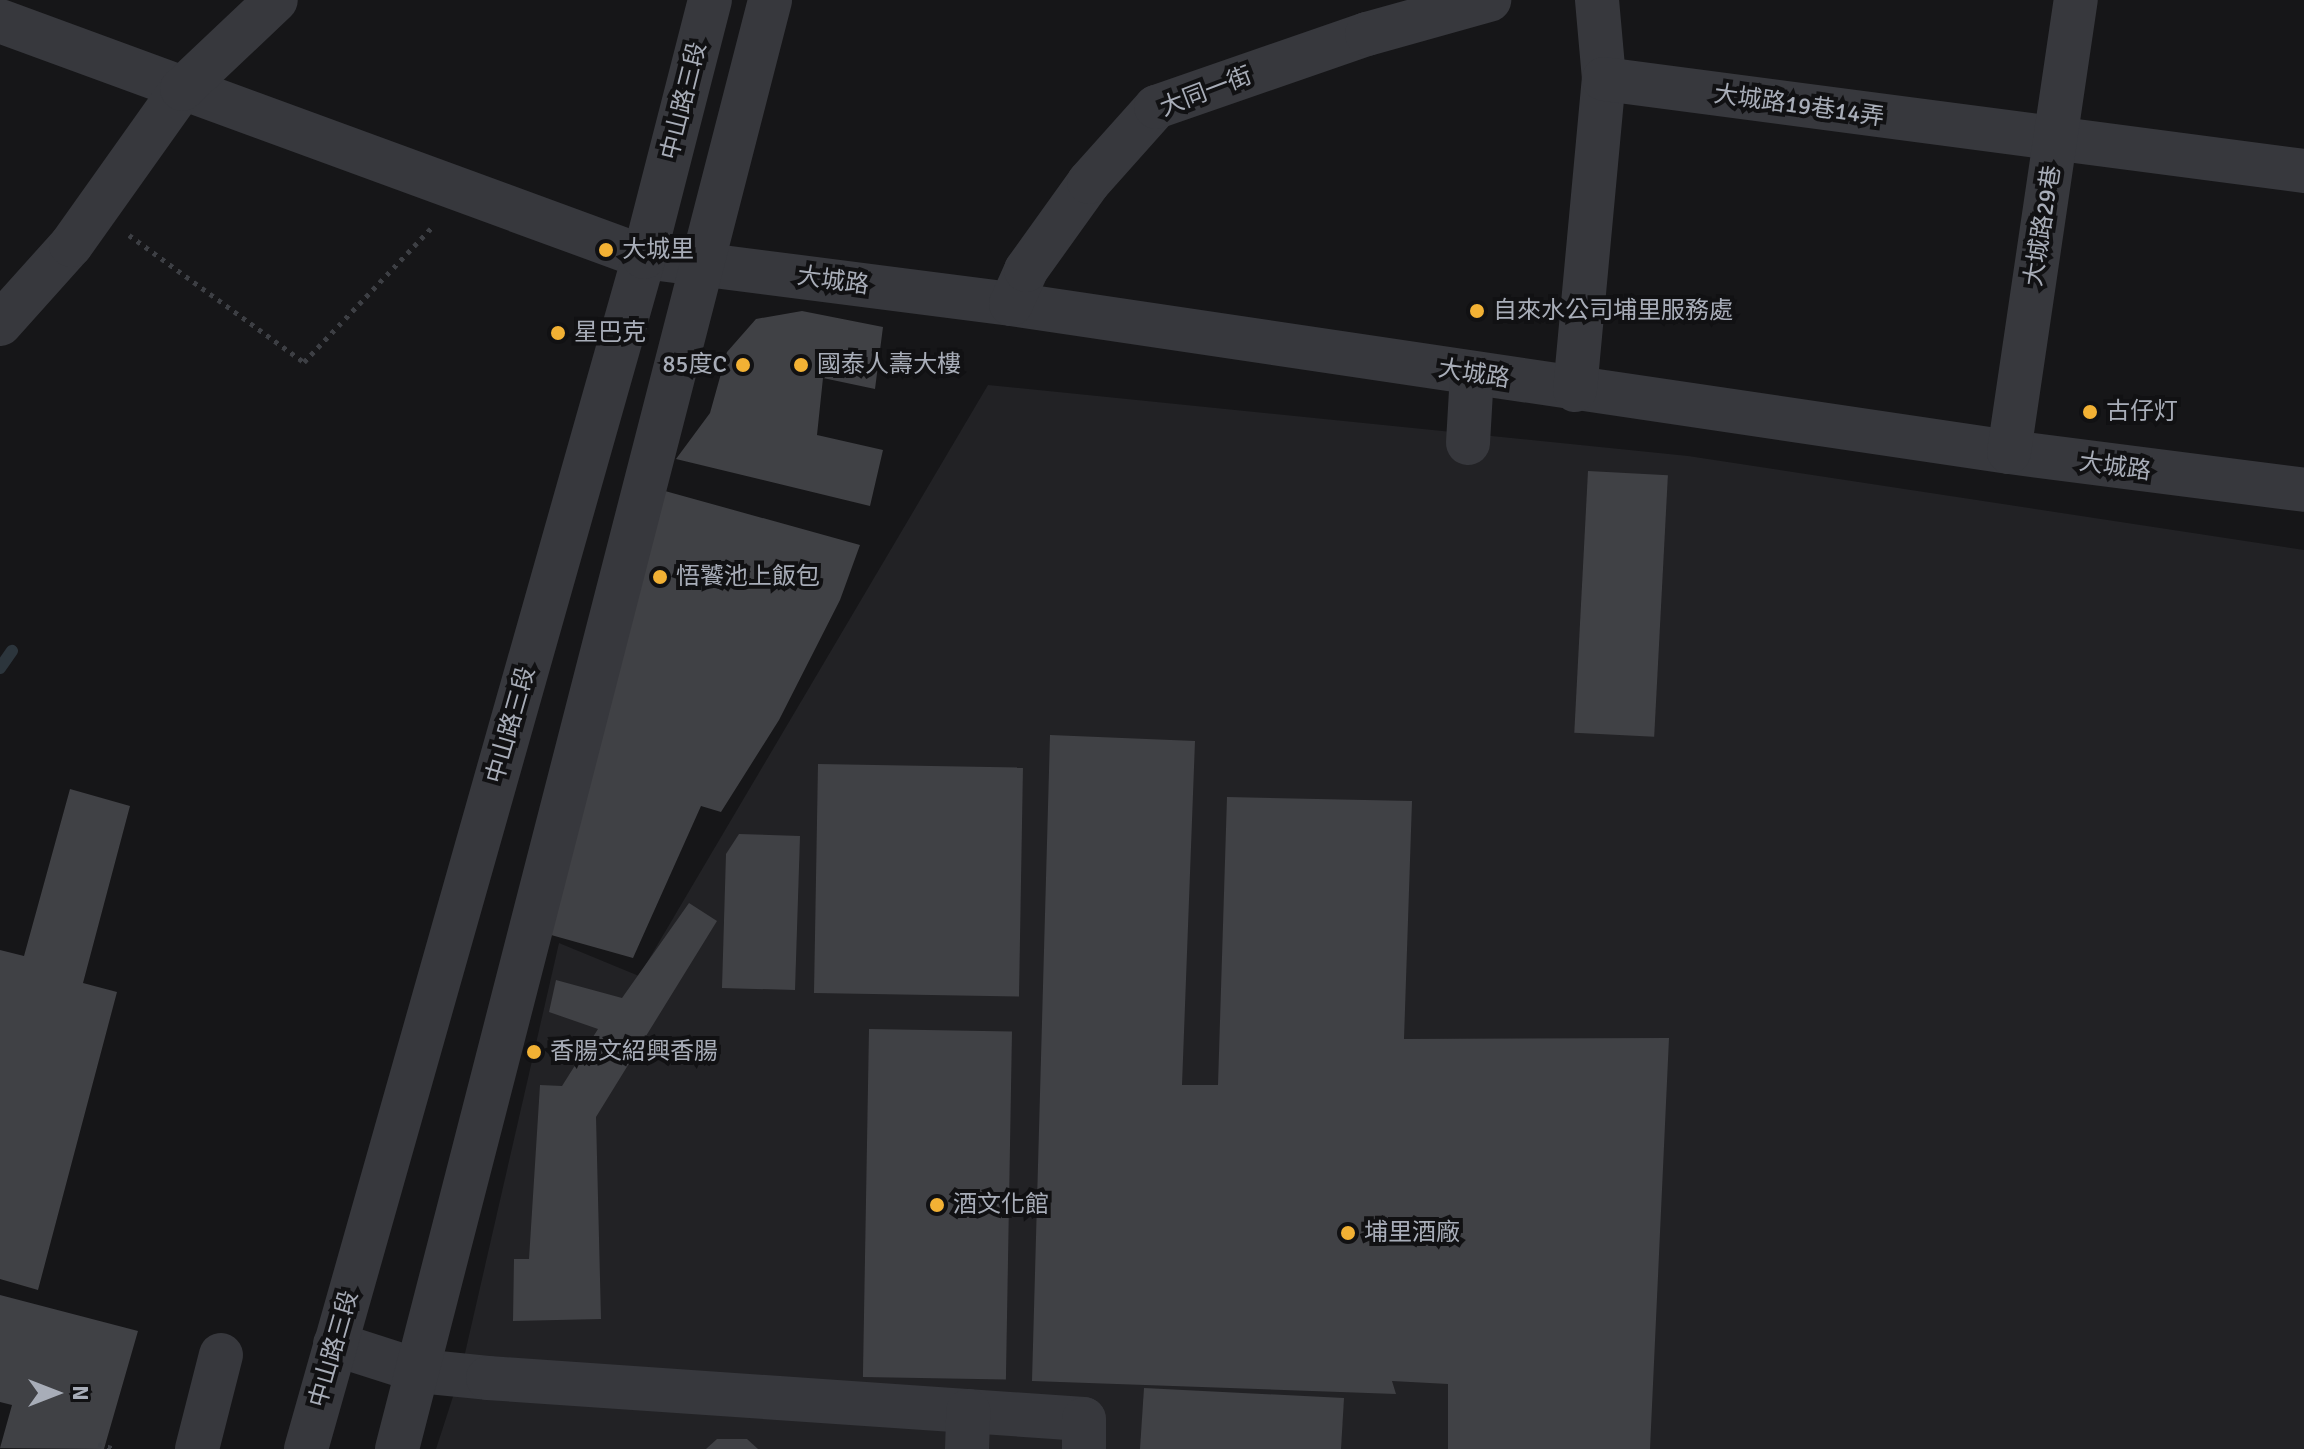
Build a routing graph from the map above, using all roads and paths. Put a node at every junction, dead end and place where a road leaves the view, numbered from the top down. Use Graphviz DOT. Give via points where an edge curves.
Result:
graph roads {
  1 [pos="276,0"];
  2 [pos="710,0"];
  3 [pos="770,0"];
  4 [pos="1489,0"];
  5 [pos="1597,0"];
  6 [pos="2076,0"];
  7 [pos="1363,17"];
  8 [pos="0,21"];
  9 [pos="1604,79"];
  10 [pos="182,89"];
  11 [pos="2056,142"];
  12 [pos="2304,171"];
  13 [pos="465,193"];
  14 [pos="95,210"];
  15 [pos="644,257"];
  16 [pos="699,263"];
  17 [pos="1011,304"];
  18 [pos="0,324"];
  19 [pos="1472,374"];
  20 [pos="1575,390"];
  21 [pos="1468,443"];
  22 [pos="2009,452"];
  23 [pos="2304,490"];
  24 [pos="335,1344"];
  25 [pos="221,1355"];
  26 [pos="419,1371"];
  27 [pos="968,1430"];
  28 [pos="98,1444"];
  29 [pos="114,1449"];
  30 [pos="197,1449"];
  31 [pos="306,1449"];
  32 [pos="397,1449"];
  33 [pos="1084,1449"];
  1 -- 10 [label="street"];
  2 -- 15 [label="street, 中山路三段"];
  3 -- 16 [label="street"];
  4 -- 7 [label="street, 大同一街"];
  5 -- 9 [label="street"];
  6 -- 11 [label="street, 大城路29巷"];
  7 -- 17 [label="street, 大同一街" via="1156,107 1089,182 1026,270"];
  8 -- 10 [label="street, 大城路"];
  9 -- 11 [label="street, 大城路19巷14弄"];
  9 -- 20 [label="street"];
  10 -- 13 [label="street, 大城路"];
  10 -- 14 [label="street"];
  11 -- 12 [label="street, 大城路19巷14弄"];
  11 -- 22 [label="street, 大城路29巷"];
  13 -- 14 [label="path" via="304,362"];
  13 -- 15 [label="street, 大城路"];
  14 -- 18 [label="street"];
  15 -- 16 [label="street, 大城路"];
  15 -- 24 [label="street, 中山路三段"];
  16 -- 17 [label="street, 大城路"];
  16 -- 26 [label="street"];
  17 -- 19 [label="street, 大城路"];
  19 -- 20 [label="street, 大城路"];
  19 -- 21 [label="street"];
  20 -- 22 [label="street, 大城路"];
  22 -- 23 [label="street, 大城路"];
  24 -- 26 [label="street"];
  24 -- 31 [label="street, 中山路三段"];
  25 -- 30 [label="street"];
  26 -- 27 [label="street"];
  26 -- 32 [label="street"];
  27 -- 33 [label="street" via="1084,1419"];
  28 -- 29 [label="path"];
}
